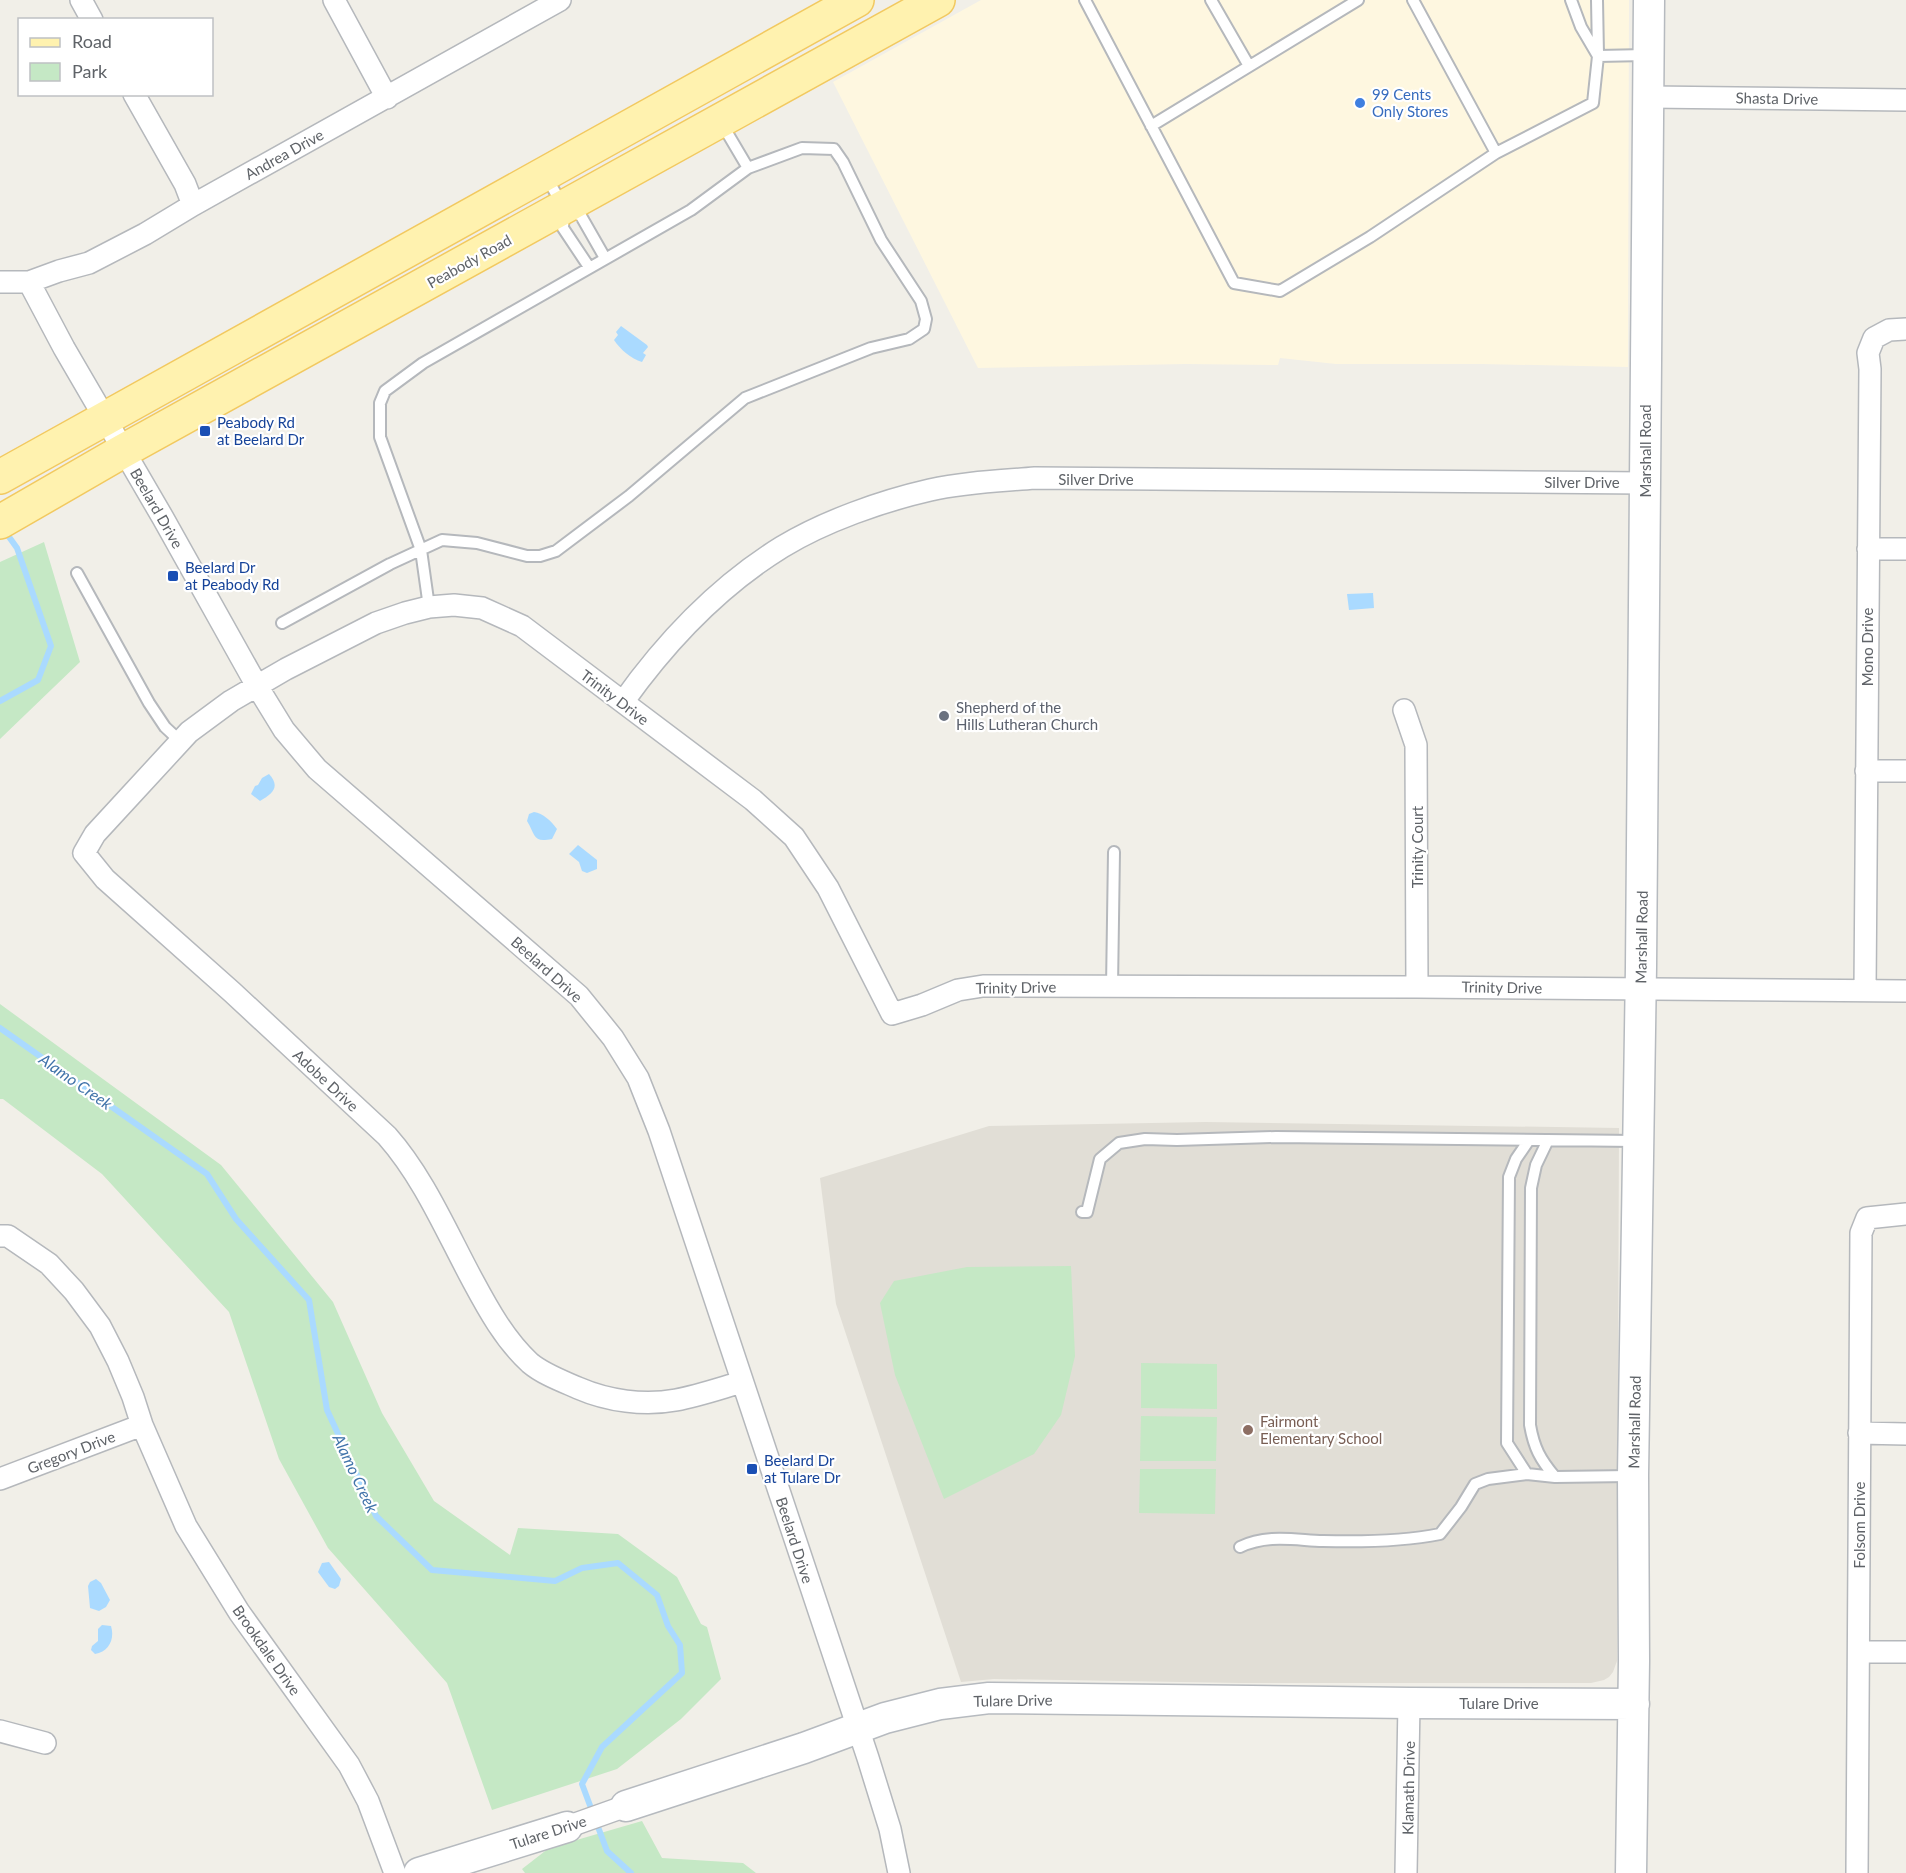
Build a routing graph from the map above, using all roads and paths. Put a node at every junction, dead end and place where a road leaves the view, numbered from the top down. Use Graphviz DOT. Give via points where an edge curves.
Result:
graph roads {
  1 [pos="81,0"];
  2 [pos="334,0"];
  3 [pos="560,0"];
  4 [pos="857,0"];
  5 [pos="938,0"];
  6 [pos="1085,0"];
  7 [pos="1210,0"];
  8 [pos="1358,0"];
  9 [pos="1413,0"];
  10 [pos="1571,0"];
  11 [pos="1597,0"];
  12 [pos="1648,0"];
  13 [pos="91,18"];
  14 [pos="1648,55"];
  15 [pos="1598,56"];
  16 [pos="1249,66"];
  17 [pos="135,96"];
  18 [pos="1648,97"];
  19 [pos="387,98"];
  20 [pos="1906,100"];
  21 [pos="721,121"];
  22 [pos="1150,126"];
  23 [pos="1496,153"];
  24 [pos="748,168"];
  25 [pos="544,173"];
  26 [pos="193,205"];
  27 [pos="564,208"];
  28 [pos="605,258"];
  29 [pos="589,267"];
  30 [pos="0,282"];
  31 [pos="29,282"];
  32 [pos="1906,329"];
  33 [pos="104,419"];
  34 [pos="123,451"];
  35 [pos="8,472"];
  36 [pos="1645,483"];
  37 [pos="0,522"];
  38 [pos="1868,549"];
  39 [pos="1906,549"];
  40 [pos="421,550"];
  41 [pos="77,573"];
  42 [pos="429,607"];
  43 [pos="282,623"];
  44 [pos="257,686"];
  45 [pos="622,702"];
  46 [pos="1404,710"];
  47 [pos="180,741"];
  48 [pos="1866,771"];
  49 [pos="1906,771"];
  50 [pos="1113,852"];
  51 [pos="1112,987"];
  52 [pos="1417,987"];
  53 [pos="1641,989"];
  54 [pos="1865,990"];
  55 [pos="1906,991"];
  56 [pos="1529,1140"];
  57 [pos="1548,1140"];
  58 [pos="1639,1141"];
  59 [pos="1082,1212"];
  60 [pos="1906,1214"];
  61 [pos="0,1236"];
  62 [pos="742,1382"];
  63 [pos="142,1425"];
  64 [pos="1859,1433"];
  65 [pos="1906,1434"];
  66 [pos="1527,1474"];
  67 [pos="1633,1475"];
  68 [pos="1555,1477"];
  69 [pos="0,1479"];
  70 [pos="1240,1547"];
  71 [pos="1859,1652"];
  72 [pos="1906,1652"];
  73 [pos="1409,1703"];
  74 [pos="1634,1704"];
  75 [pos="857,1728"];
  76 [pos="0,1731"];
  77 [pos="45,1743"];
  78 [pos="626,1806"];
  79 [pos="567,1827"];
  80 [pos="395,1873"];
  81 [pos="419,1873"];
  82 [pos="899,1873"];
  83 [pos="1406,1873"];
  84 [pos="1631,1873"];
  85 [pos="1857,1873"];
  1 -- 13 [label="street"];
  2 -- 19 [label="street"];
  3 -- 19 [label="street, Andrea Drive"];
  4 -- 25 [label="main road"];
  5 -- 21 [label="main road, Peabody Road"];
  6 -- 22 [label="lane"];
  7 -- 16 [label="lane"];
  8 -- 16 [label="lane"];
  9 -- 23 [label="lane"];
  10 -- 15 [label="lane"];
  11 -- 15 [label="lane"];
  12 -- 14 [label="street, Marshall Road"];
  14 -- 15 [label="lane"];
  14 -- 18 [label="street, Marshall Road"];
  15 -- 23 [label="lane" via="1593,103"];
  16 -- 22 [label="lane"];
  17 -- 26 [label="street"];
  18 -- 20 [label="street, Shasta Drive"];
  18 -- 36 [label="street, Marshall Road"];
  19 -- 26 [label="street, Andrea Drive"];
  21 -- 24 [label="lane"];
  21 -- 27 [label="main road, Peabody Road"];
  22 -- 23 [label="lane" via="1234,283 1280,291"];
  24 -- 28 [label="lane" via="691,210"];
  24 -- 40 [label="lane" via="802,148 834,149 881,240 921,301 926,319 924,329 909,339 871,348 745,398 629,496 556,551 527,555 477,543 442,540"];
  25 -- 27 [label="lane"];
  25 -- 33 [label="main road"];
  26 -- 31 [label="street, Andrea Drive" via="89,263"];
  27 -- 28 [label="lane" via="581,216"];
  27 -- 29 [label="lane" via="563,228"];
  27 -- 34 [label="main road, Peabody Road"];
  28 -- 29 [label="lane"];
  29 -- 40 [label="lane" via="423,363 385,392 380,403 380,437"];
  30 -- 31 [label="street, Andrea Drive"];
  31 -- 33 [label="street, Beelard Drive"];
  32 -- 38 [label="street, Mono Drive" via="1889,330 1874,338 1868,352"];
  33 -- 34 [label="street, Beelard Drive"];
  33 -- 35 [label="main road"];
  34 -- 37 [label="main road, Peabody Road"];
  34 -- 44 [label="street, Beelard Drive"];
  36 -- 45 [label="street, Silver Drive" via="1035,478 973,482 930,490 837,520 782,547 695,616"];
  36 -- 53 [label="street, Marshall Road"];
  38 -- 39 [label="street"];
  38 -- 48 [label="street, Mono Drive"];
  40 -- 42 [label="lane"];
  40 -- 43 [label="lane"];
  41 -- 47 [label="lane" via="149,703"];
  42 -- 44 [label="street, Trinity Drive" via="376,623"];
  42 -- 45 [label="street, Trinity Drive" via="482,608 522,626"];
  44 -- 47 [label="street, Adobe Drive"];
  44 -- 62 [label="street, Beelard Drive" via="284,730 316,769 579,996 613,1038 638,1078 659,1131"];
  45 -- 51 [label="street, Trinity Drive" via="753,800 794,837 828,888 892,1014 958,990 982,986"];
  46 -- 52 [label="street, Trinity Court" via="1416,746"];
  47 -- 62 [label="street, Adobe Drive" via="95,834 84,853 105,879 387,1136 417,1176 490,1313 531,1363 596,1396 639,1402 676,1401"];
  48 -- 49 [label="street"];
  48 -- 54 [label="street, Mono Drive"];
  50 -- 51 [label="lane"];
  51 -- 52 [label="street, Trinity Drive"];
  52 -- 53 [label="street, Trinity Drive"];
  53 -- 54 [label="street, Trinity Drive"];
  53 -- 58 [label="street, Marshall Road"];
  54 -- 55 [label="street, Trinity Drive"];
  56 -- 57 [label="lane"];
  56 -- 59 [label="lane" via="1276,1137 1145,1139 1119,1143 1100,1159 1087,1212"];
  56 -- 66 [label="lane" via="1509,1177 1507,1443"];
  57 -- 58 [label="lane"];
  57 -- 68 [label="lane" via="1531,1188 1530,1425 1535,1449"];
  58 -- 67 [label="street, Marshall Road"];
  60 -- 64 [label="street, Folsom Drive" via="1867,1218 1861,1233"];
  61 -- 63 [label="street, Brookdale Drive" via="8,1236 49,1264 94,1317 118,1361"];
  62 -- 75 [label="street, Beelard Drive"];
  63 -- 69 [label="street, Gregory Drive"];
  63 -- 80 [label="street, Brookdale Drive" via="186,1526 239,1612 350,1765"];
  64 -- 65 [label="street"];
  64 -- 71 [label="street, Folsom Drive"];
  66 -- 68 [label="lane"];
  66 -- 70 [label="lane" via="1488,1479 1475,1485 1440,1534 1418,1538 1255,1540"];
  67 -- 68 [label="lane"];
  67 -- 74 [label="street, Marshall Road"];
  71 -- 72 [label="street"];
  71 -- 85 [label="street, Folsom Drive"];
  73 -- 74 [label="street, Tulare Drive"];
  73 -- 75 [label="street, Tulare Drive" via="989,1698 940,1704"];
  73 -- 83 [label="street, Klamath Drive"];
  74 -- 84 [label="street, Marshall Road"];
  75 -- 78 [label="street, Tulare Drive"];
  75 -- 82 [label="street, Beelard Drive" via="890,1829"];
  76 -- 77 [label="street"];
  78 -- 79 [label="street, Tulare Drive"];
  79 -- 81 [label="street, Tulare Drive"];
}
